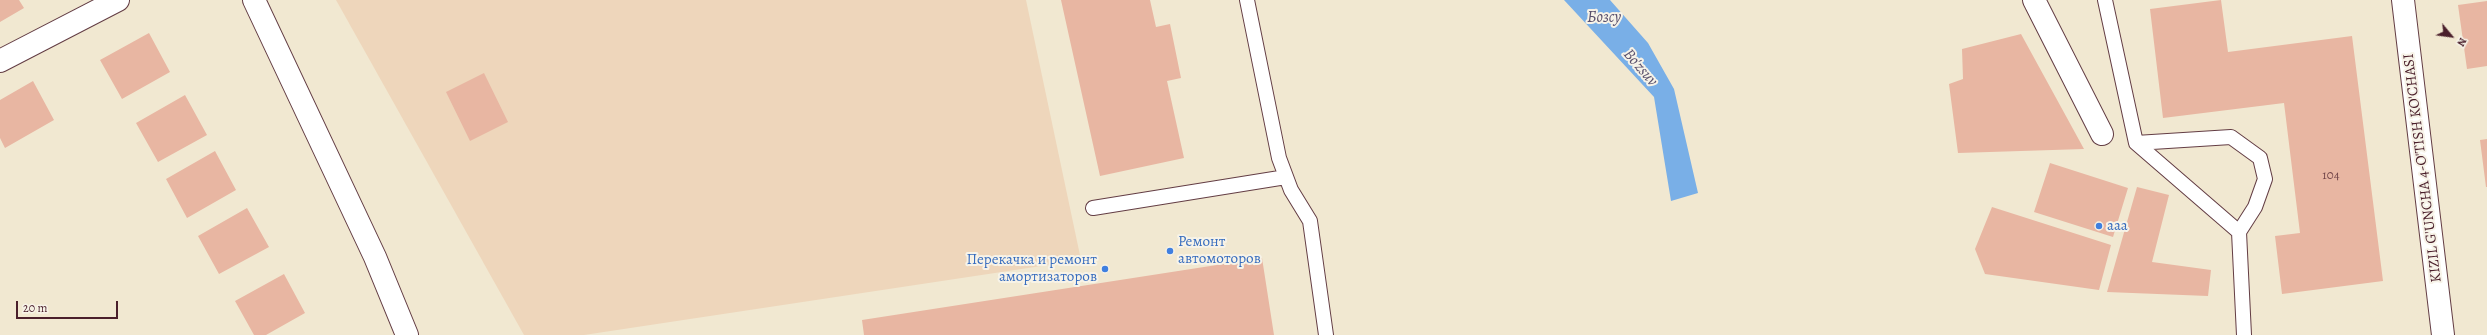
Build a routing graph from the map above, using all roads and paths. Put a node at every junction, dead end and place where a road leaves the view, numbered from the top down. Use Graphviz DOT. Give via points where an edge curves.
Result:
graph roads {
  1 [pos="118,0"];
  2 [pos="254,0"];
  3 [pos="1247,0"];
  4 [pos="2034,0"];
  5 [pos="2104,0"];
  6 [pos="2403,0"];
  7 [pos="0,61"];
  8 [pos="2102,134"];
  9 [pos="2136,143"];
  10 [pos="1286,178"];
  11 [pos="1093,208"];
  12 [pos="2239,232"];
  13 [pos="407,335"];
  14 [pos="1326,335"];
  15 [pos="2244,335"];
  16 [pos="2443,335"];
  1 -- 7 [label="street"];
  2 -- 13 [label="street" via="375,257"];
  3 -- 10 [label="lane" via="1279,158"];
  4 -- 8 [label="street"];
  5 -- 9 [label="lane"];
  6 -- 16 [label="street, KIZIL G'UNCHA 4-O'TISH KO'CHASI"];
  9 -- 12 [label="lane"];
  9 -- 12 [label="lane" via="2231,138 2260,158 2265,179 2255,207"];
  10 -- 11 [label="lane"];
  10 -- 14 [label="lane" via="1310,222"];
  12 -- 15 [label="lane"];
}
